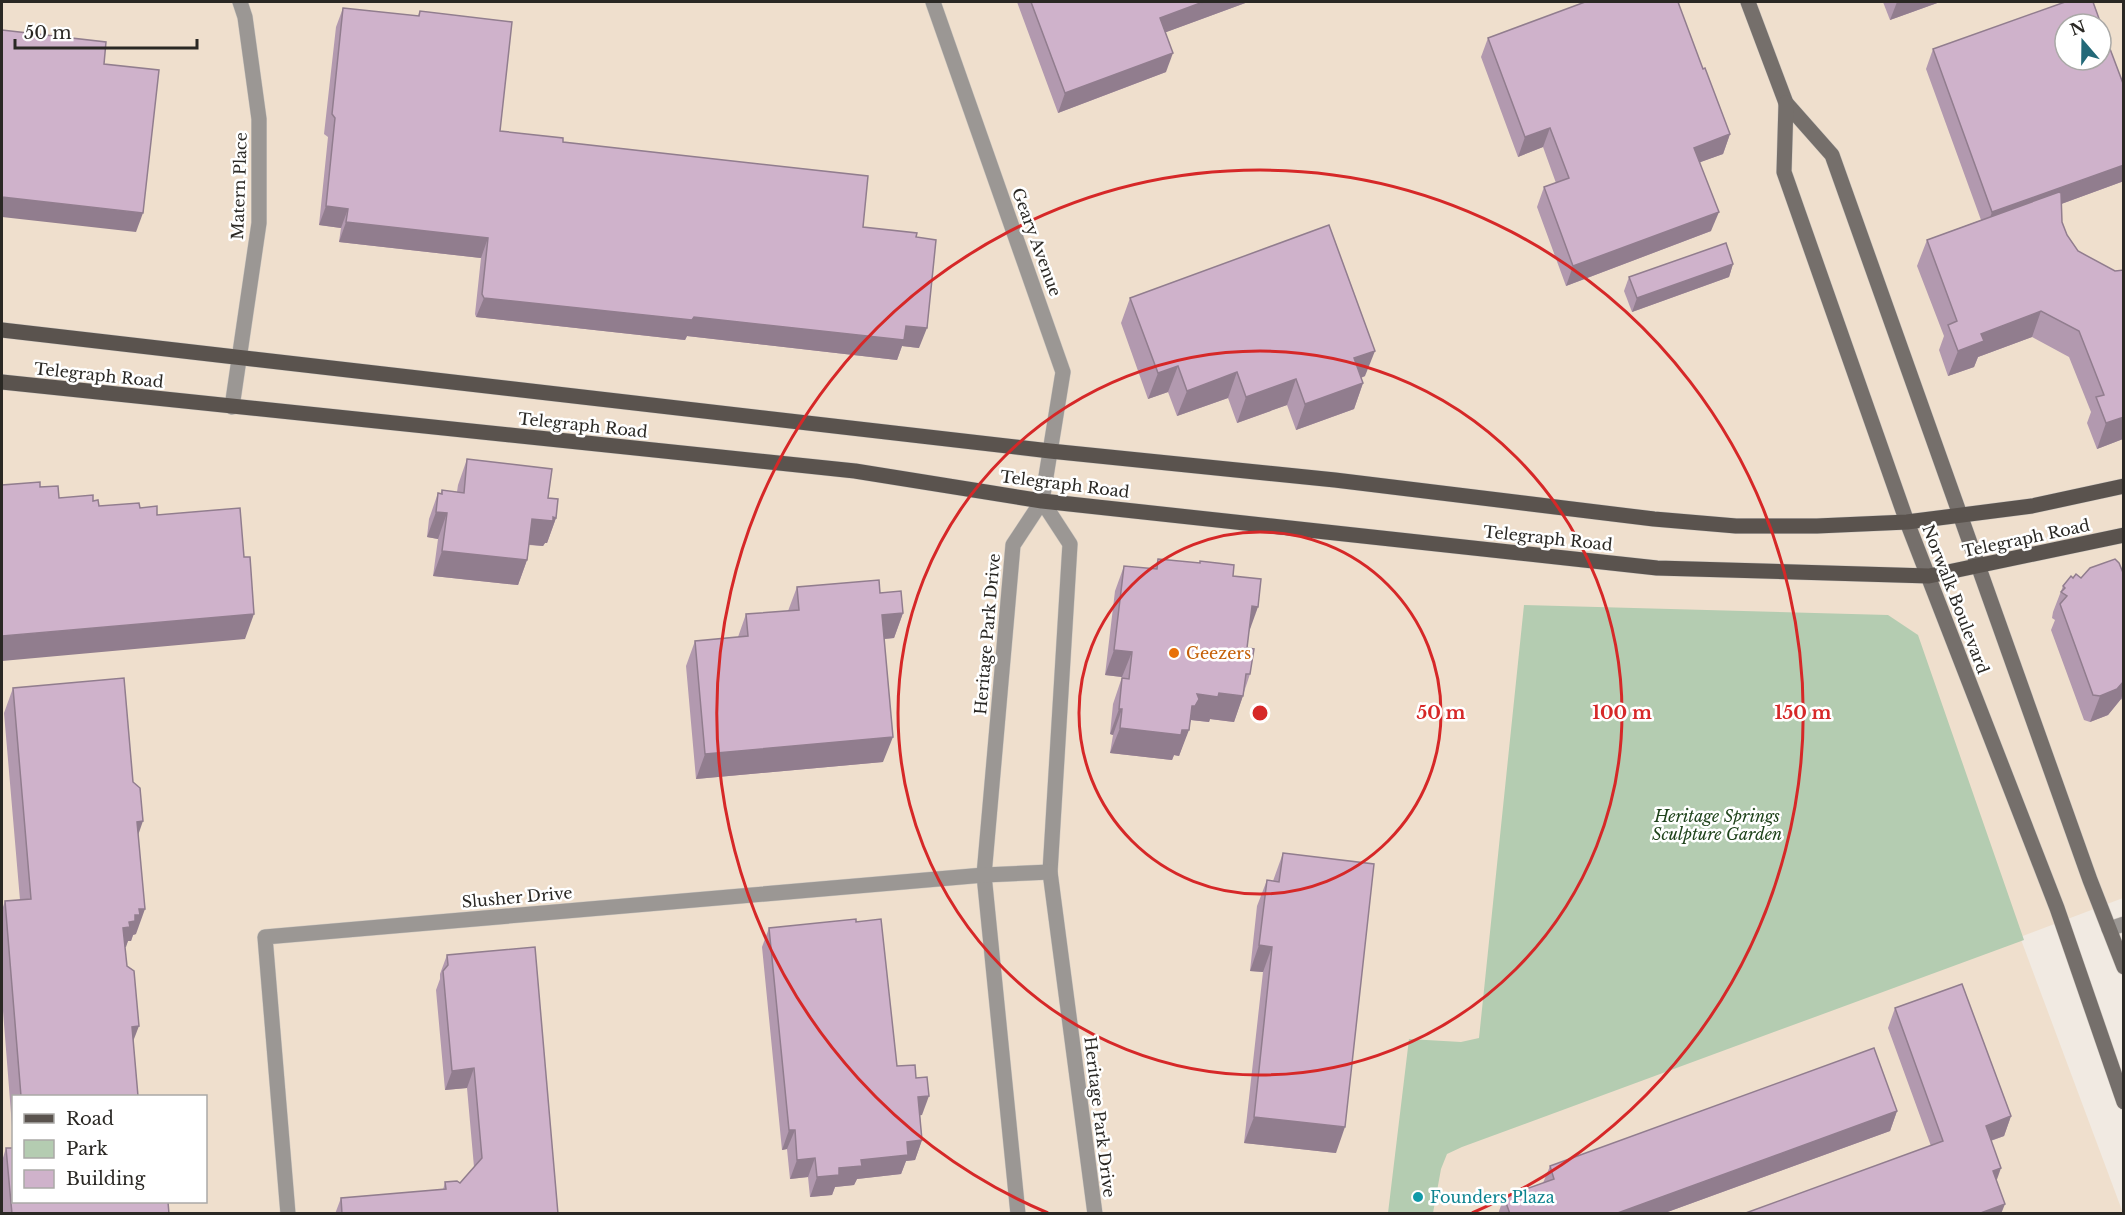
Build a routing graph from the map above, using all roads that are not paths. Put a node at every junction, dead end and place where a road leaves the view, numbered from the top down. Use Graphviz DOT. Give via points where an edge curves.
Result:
graph roads {
  1 [pos="240,2"];
  2 [pos="933,2"];
  3 [pos="1748,2"];
  4 [pos="1786,103"];
  5 [pos="2,330"];
  6 [pos="240,357"];
  7 [pos="2,382"];
  8 [pos="232,407"];
  9 [pos="1050,451"];
  10 [pos="2124,486"];
  11 [pos="1042,501"];
  12 [pos="1960,514"];
  13 [pos="1907,522"];
  14 [pos="2124,535"];
  15 [pos="1980,566"];
  16 [pos="1929,576"];
  17 [pos="1050,872"];
  18 [pos="984,875"];
  19 [pos="2116,926"];
  20 [pos="2124,967"];
  21 [pos="2124,1102"];
  22 [pos="288,1214"];
  23 [pos="1018,1214"];
  24 [pos="1095,1214"];
  1 -- 6 [label="street, Matern Place" via="259,119 259,223"];
  2 -- 9 [label="street, Geary Avenue" via="1064,372"];
  3 -- 4 [label="main road, Norwalk Boulevard"];
  4 -- 12 [label="main road, Norwalk Boulevard" via="1832,155"];
  4 -- 13 [label="main road, Norwalk Boulevard" via="1784,172"];
  5 -- 6 [label="main road, Telegraph Road"];
  6 -- 8 [label="street, Matern Place"];
  6 -- 9 [label="main road, Telegraph Road"];
  7 -- 8 [label="main road, Telegraph Road"];
  8 -- 11 [label="main road, Telegraph Road" via="855,471"];
  9 -- 11 [label="street, Geary Avenue"];
  9 -- 13 [label="main road, Telegraph Road" via="1736,526"];
  10 -- 12 [label="main road, Telegraph Road" via="2032,506"];
  11 -- 16 [label="main road, Telegraph Road" via="1658,568"];
  11 -- 17 [label="street, Heritage Park Drive" via="1070,544"];
  11 -- 18 [label="street, Heritage Park Drive" via="1013,545"];
  12 -- 13 [label="main road, Telegraph Road"];
  12 -- 15 [label="main road, Norwalk Boulevard"];
  13 -- 16 [label="main road, Norwalk Boulevard"];
  14 -- 15 [label="main road, Telegraph Road"];
  15 -- 16 [label="main road, Telegraph Road"];
  15 -- 19 [label="main road, Norwalk Boulevard" via="2090,880"];
  16 -- 21 [label="main road, Norwalk Boulevard" via="2057,908"];
  17 -- 18 [label="street, Slusher Drive"];
  17 -- 24 [label="street, Heritage Park Drive"];
  18 -- 22 [label="street, Slusher Drive" via="265,936"];
  18 -- 23 [label="street, Heritage Park Drive"];
  19 -- 20 [label="main road, Norwalk Boulevard"];
}
